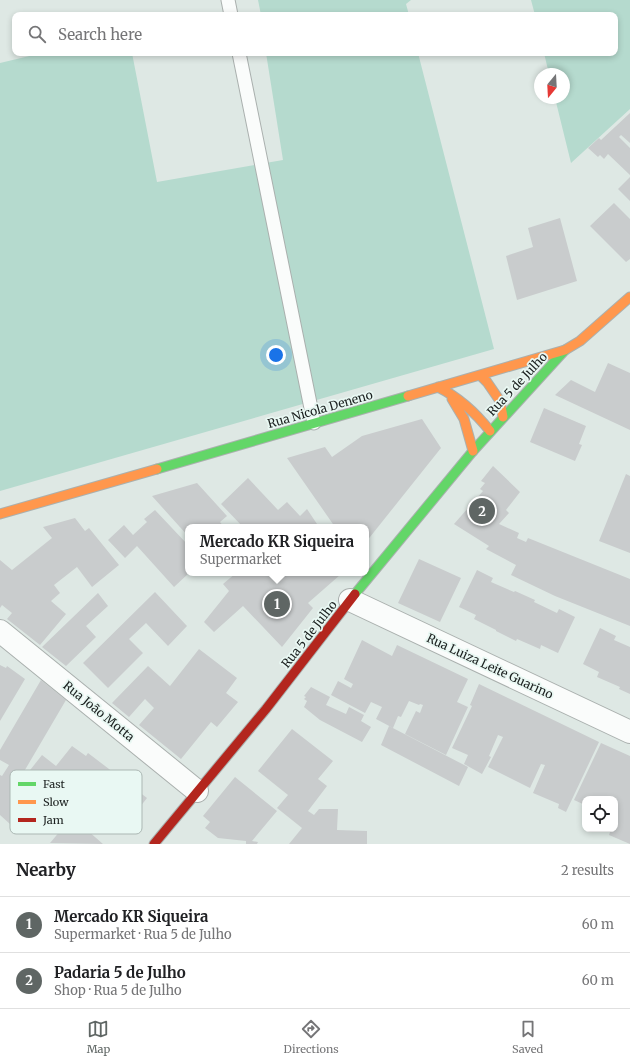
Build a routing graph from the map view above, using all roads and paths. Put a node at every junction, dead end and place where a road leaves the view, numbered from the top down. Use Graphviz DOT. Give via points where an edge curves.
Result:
graph roads {
  1 [pos="228,0"];
  2 [pos="230,12"];
  3 [pos="240,56"];
  4 [pos="630,298"];
  5 [pos="565,350"];
  6 [pos="480,375"];
  7 [pos="443,389"];
  8 [pos="503,416"];
  9 [pos="314,423"];
  10 [pos="490,431"];
  11 [pos="473,451"];
  12 [pos="0,514"];
  13 [pos="350,600"];
  14 [pos="0,631"];
  15 [pos="630,732"];
  16 [pos="197,791"];
  17 [pos="154,844"];
  1 -- 2 [label="lane"];
  3 -- 9 [label="lane"];
  4 -- 5 [label="street, Rua Nicola Deneno" via="585,337"];
  5 -- 6 [label="street, Rua Nicola Deneno"];
  5 -- 8 [label="street, Rua 5 de Julho"];
  6 -- 7 [label="street, Rua Nicola Deneno"];
  6 -- 8 [label="street" via="500,401"];
  7 -- 9 [label="street, Rua Nicola Deneno"];
  7 -- 10 [label="street" via="463,400"];
  7 -- 11 [label="street" via="464,419"];
  8 -- 10 [label="street, Rua 5 de Julho"];
  9 -- 12 [label="street, Rua Nicola Deneno"];
  10 -- 11 [label="street, Rua 5 de Julho"];
  11 -- 13 [label="street, Rua 5 de Julho"];
  13 -- 15 [label="street, Rua Luiza Leite Guarino"];
  13 -- 16 [label="street, Rua 5 de Julho" via="266,709"];
  14 -- 16 [label="street, Rua João Motta"];
  16 -- 17 [label="street, Rua 5 de Julho"];
}
